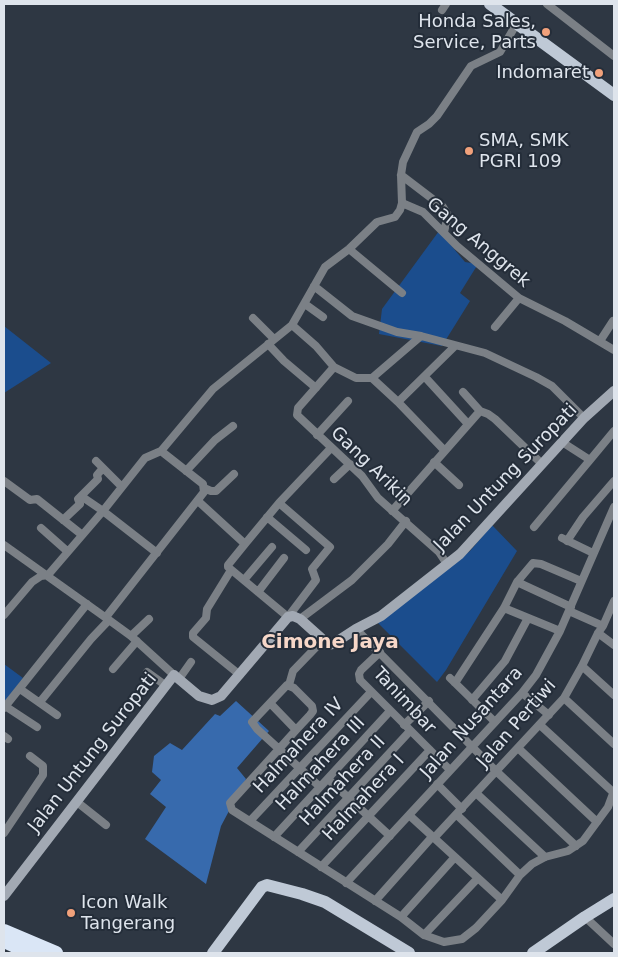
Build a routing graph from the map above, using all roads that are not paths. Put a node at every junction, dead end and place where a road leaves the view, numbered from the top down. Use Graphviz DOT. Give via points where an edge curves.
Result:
graph roads {
  1 [pos="490,4"];
  2 [pos="547,4"];
  3 [pos="517,23"];
  4 [pos="614,56"];
  5 [pos="612,90"];
  6 [pos="401,175"];
  7 [pos="402,203"];
  8 [pos="444,232"];
  9 [pos="349,248"];
  10 [pos="314,286"];
  11 [pos="402,293"];
  12 [pos="519,298"];
  13 [pos="305,304"];
  14 [pos="323,317"];
  15 [pos="253,318"];
  16 [pos="613,320"];
  17 [pos="292,325"];
  18 [pos="495,327"];
  19 [pos="421,336"];
  20 [pos="271,341"];
  21 [pos="600,341"];
  22 [pos="455,346"];
  23 [pos="614,350"];
  24 [pos="334,367"];
  25 [pos="425,377"];
  26 [pos="372,378"];
  27 [pos="316,388"];
  28 [pos="614,391"];
  29 [pos="463,392"];
  30 [pos="348,401"];
  31 [pos="398,402"];
  32 [pos="480,411"];
  33 [pos="584,418"];
  34 [pos="468,424"];
  35 [pos="233,426"];
  36 [pos="614,431"];
  37 [pos="317,435"];
  38 [pos="562,442"];
  39 [pos="331,448"];
  40 [pos="444,450"];
  41 [pos="161,451"];
  42 [pos="590,460"];
  43 [pos="96,461"];
  44 [pos="434,462"];
  45 [pos="350,464"];
  46 [pos="542,464"];
  47 [pos="103,468"];
  48 [pos="186,471"];
  49 [pos="234,474"];
  50 [pos="334,480"];
  51 [pos="614,480"];
  52 [pos="4,481"];
  53 [pos="459,485"];
  54 [pos="122,487"];
  55 [pos="204,488"];
  56 [pos="81,496"];
  57 [pos="198,501"];
  58 [pos="279,503"];
  59 [pos="614,507"];
  60 [pos="103,510"];
  61 [pos="392,511"];
  62 [pos="267,518"];
  63 [pos="63,520"];
  64 [pos="406,522"];
  65 [pos="611,522"];
  66 [pos="534,527"];
  67 [pos="41,528"];
  68 [pos="81,534"];
  69 [pos="245,544"];
  70 [pos="4,545"];
  71 [pos="272,547"];
  72 [pos="306,550"];
  73 [pos="67,551"];
  74 [pos="157,553"];
  75 [pos="593,553"];
  76 [pos="284,558"];
  77 [pos="447,564"];
  78 [pos="231,570"];
  79 [pos="48,575"];
  80 [pos="244,580"];
  81 [pos="581,581"];
  82 [pos="517,582"];
  83 [pos="258,592"];
  84 [pos="87,604"];
  85 [pos="614,605"];
  86 [pos="504,608"];
  87 [pos="570,609"];
  88 [pos="4,615"];
  89 [pos="288,617"];
  90 [pos="108,618"];
  91 [pos="528,618"];
  92 [pos="149,619"];
  93 [pos="300,619"];
  94 [pos="356,629"];
  95 [pos="600,630"];
  96 [pos="560,631"];
  97 [pos="134,639"];
  98 [pos="323,640"];
  99 [pos="613,643"];
  100 [pos="380,652"];
  101 [pos="191,662"];
  102 [pos="582,666"];
  103 [pos="114,668"];
  104 [pos="147,672"];
  105 [pos="240,675"];
  106 [pos="176,677"];
  107 [pos="165,685"];
  108 [pos="289,685"];
  109 [pos="20,688"];
  110 [pos="371,692"];
  111 [pos="522,693"];
  112 [pos="614,695"];
  113 [pos="564,698"];
  114 [pos="472,700"];
  115 [pos="429,701"];
  116 [pos="40,702"];
  117 [pos="270,703"];
  118 [pos="4,707"];
  119 [pos="390,711"];
  120 [pos="57,715"];
  121 [pos="549,715"];
  122 [pos="495,722"];
  123 [pos="540,725"];
  124 [pos="37,727"];
  125 [pos="407,728"];
  126 [pos="296,730"];
  127 [pos="614,744"];
  128 [pos="473,746"];
  129 [pos="518,748"];
  130 [pos="279,749"];
  131 [pos="430,750"];
  132 [pos="30,756"];
  133 [pos="299,767"];
  134 [pos="450,770"];
  135 [pos="496,771"];
  136 [pos="328,779"];
  137 [pos="437,784"];
  138 [pos="320,787"];
  139 [pos="614,792"];
  140 [pos="476,793"];
  141 [pos="348,799"];
  142 [pos="77,802"];
  143 [pos="459,812"];
  144 [pos="409,815"];
  145 [pos="367,817"];
  146 [pos="250,822"];
  147 [pos="597,822"];
  148 [pos="106,825"];
  149 [pos="4,832"];
  150 [pos="390,836"];
  151 [pos="274,837"];
  152 [pos="433,838"];
  153 [pos="576,846"];
  154 [pos="298,852"];
  155 [pos="455,857"];
  156 [pos="545,857"];
  157 [pos="321,867"];
  158 [pos="520,875"];
  159 [pos="478,878"];
  160 [pos="346,883"];
  161 [pos="4,896"];
  162 [pos="614,899"];
  163 [pos="502,900"];
  164 [pos="375,901"];
  165 [pos="401,917"];
  166 [pos="585,917"];
  167 [pos="4,931"];
  168 [pos="424,934"];
  169 [pos="4,941"];
  170 [pos="614,944"];
  171 [pos="30,953"];
  172 [pos="56,953"];
  173 [pos="214,953"];
  174 [pos="409,953"];
  175 [pos="533,953"];
  1 -- 3 [label="main road"];
  2 -- 4 [label="street"];
  3 -- 5 [label="main road"];
  3 -- 6 [label="street" via="500,52 471,66 437,116 417,132 403,162"];
  6 -- 7 [label="street"];
  6 -- 8 [label="street" via="443,207 448,215"];
  7 -- 8 [label="street, Gang Anggrek" via="423,212"];
  7 -- 9 [label="street" via="395,217 377,222"];
  8 -- 12 [label="street, Gang Anggrek"];
  9 -- 10 [label="street" via="325,267"];
  9 -- 11 [label="street"];
  10 -- 13 [label="street"];
  10 -- 19 [label="street" via="352,316 397,332"];
  12 -- 18 [label="street"];
  12 -- 21 [label="street, Gang Anggrek"];
  13 -- 14 [label="street"];
  13 -- 17 [label="street"];
  15 -- 20 [label="street"];
  16 -- 21 [label="street"];
  17 -- 20 [label="street"];
  17 -- 24 [label="street"];
  19 -- 22 [label="street"];
  19 -- 26 [label="street"];
  20 -- 27 [label="street" via="284,361"];
  20 -- 41 [label="street" via="213,390"];
  21 -- 23 [label="street, Gang Anggrek"];
  22 -- 25 [label="street"];
  22 -- 33 [label="street" via="485,353 536,377 552,386"];
  24 -- 26 [label="street" via="356,378"];
  24 -- 27 [label="street, Gang Arikin"];
  25 -- 31 [label="street"];
  25 -- 34 [label="street"];
  26 -- 31 [label="street"];
  27 -- 37 [label="street, Gang Arikin" via="298,408 297,415"];
  28 -- 33 [label="street, Jalan Untung Suropati"];
  29 -- 32 [label="street"];
  30 -- 37 [label="street"];
  31 -- 40 [label="street"];
  32 -- 34 [label="street"];
  32 -- 46 [label="street" via="491,416"];
  33 -- 38 [label="street, Jalan Untung Suropati"];
  34 -- 40 [label="street"];
  35 -- 48 [label="street"];
  36 -- 42 [label="street"];
  37 -- 39 [label="street, Gang Arikin"];
  38 -- 42 [label="street"];
  38 -- 46 [label="street, Jalan Untung Suropati"];
  39 -- 45 [label="street, Gang Arikin"];
  39 -- 58 [label="street"];
  40 -- 44 [label="street"];
  41 -- 48 [label="street"];
  41 -- 54 [label="street" via="144,458"];
  42 -- 66 [label="street"];
  43 -- 47 [label="street"];
  44 -- 53 [label="street"];
  44 -- 61 [label="street"];
  45 -- 50 [label="street"];
  45 -- 61 [label="street, Gang Arikin"];
  46 -- 77 [label="street, Jalan Untung Suropati" via="460,554"];
  47 -- 54 [label="street"];
  47 -- 56 [label="street" via="97,475 98,479"];
  48 -- 55 [label="street"];
  49 -- 55 [label="street" via="216,491"];
  51 -- 75 [label="street" via="565,539"];
  52 -- 63 [label="street" via="30,500 37,499"];
  54 -- 60 [label="street"];
  55 -- 57 [label="street"];
  56 -- 60 [label="street"];
  56 -- 63 [label="street" via="80,504"];
  57 -- 69 [label="street"];
  57 -- 74 [label="street"];
  58 -- 62 [label="street"];
  58 -- 89 [label="street" via="330,547 312,569 316,580"];
  59 -- 65 [label="street, Jalan Nusantara"];
  60 -- 68 [label="street"];
  60 -- 74 [label="street"];
  61 -- 64 [label="street, Gang Arikin"];
  62 -- 69 [label="street"];
  62 -- 72 [label="street"];
  63 -- 68 [label="street"];
  64 -- 77 [label="street, Gang Arikin" via="439,552"];
  64 -- 93 [label="street" via="352,580"];
  65 -- 75 [label="street, Jalan Nusantara"];
  67 -- 73 [label="street"];
  68 -- 73 [label="street"];
  69 -- 78 [label="street" via="228,565"];
  70 -- 79 [label="street"];
  71 -- 80 [label="street"];
  73 -- 79 [label="street"];
  74 -- 90 [label="street"];
  75 -- 81 [label="street, Jalan Nusantara"];
  76 -- 83 [label="street"];
  77 -- 94 [label="street, Jalan Untung Suropati" via="381,616"];
  78 -- 80 [label="street"];
  78 -- 105 [label="street" via="207,609 206,618 193,633"];
  79 -- 84 [label="street"];
  79 -- 88 [label="street" via="32,582"];
  80 -- 83 [label="street"];
  81 -- 82 [label="street" via="533,563"];
  81 -- 87 [label="street, Jalan Nusantara"];
  82 -- 86 [label="street"];
  82 -- 87 [label="street"];
  83 -- 89 [label="street"];
  84 -- 90 [label="street"];
  84 -- 109 [label="street"];
  85 -- 95 [label="street, Jalan Pertiwi"];
  86 -- 91 [label="street"];
  86 -- 114 [label="street" via="453,680"];
  87 -- 95 [label="street"];
  87 -- 96 [label="street, Jalan Nusantara"];
  89 -- 93 [label="street"];
  89 -- 105 [label="street, Jalan Untung Suropati"];
  90 -- 97 [label="street"];
  90 -- 116 [label="street"];
  91 -- 96 [label="street"];
  91 -- 114 [label="street" via="505,661"];
  92 -- 97 [label="street"];
  93 -- 98 [label="street"];
  94 -- 98 [label="street, Jalan Untung Suropati" via="333,644"];
  94 -- 100 [label="street"];
  95 -- 99 [label="street"];
  95 -- 102 [label="street, Jalan Pertiwi"];
  96 -- 111 [label="street, Jalan Nusantara" via="544,663"];
  97 -- 103 [label="street"];
  97 -- 106 [label="street"];
  98 -- 108 [label="street" via="293,671"];
  100 -- 110 [label="street, Tanimbar" via="359,674"];
  100 -- 115 [label="street"];
  101 -- 106 [label="street"];
  102 -- 112 [label="street"];
  102 -- 113 [label="street, Jalan Pertiwi"];
  104 -- 107 [label="street"];
  105 -- 106 [label="street, Jalan Untung Suropati" via="221,696 212,700 199,696"];
  106 -- 107 [label="street, Jalan Untung Suropati"];
  107 -- 142 [label="street, Jalan Untung Suropati"];
  108 -- 117 [label="street" via="281,689"];
  108 -- 126 [label="street" via="312,706 313,711"];
  109 -- 116 [label="street"];
  109 -- 118 [label="street"];
  110 -- 119 [label="street, Tanimbar"];
  110 -- 133 [label="street, Halmahera IV"];
  111 -- 121 [label="street"];
  111 -- 122 [label="street, Jalan Nusantara"];
  113 -- 121 [label="street, Jalan Pertiwi"];
  113 -- 127 [label="street"];
  114 -- 122 [label="street"];
  115 -- 125 [label="street, Halmahera II"];
  115 -- 128 [label="street"];
  116 -- 120 [label="street"];
  117 -- 126 [label="street"];
  117 -- 130 [label="street" via="252,722"];
  118 -- 124 [label="street"];
  119 -- 125 [label="street, Tanimbar"];
  119 -- 136 [label="street, Halmahera III"];
  121 -- 123 [label="street, Jalan Pertiwi"];
  122 -- 128 [label="street, Jalan Nusantara"];
  123 -- 129 [label="street, Jalan Pertiwi"];
  123 -- 139 [label="street"];
  125 -- 131 [label="street, Tanimbar"];
  125 -- 141 [label="street, Halmahera II"];
  126 -- 130 [label="street"];
  128 -- 134 [label="street, Jalan Nusantara"];
  128 -- 135 [label="street"];
  129 -- 135 [label="street, Jalan Pertiwi"];
  129 -- 147 [label="street"];
  130 -- 133 [label="street"];
  130 -- 146 [label="street" via="230,803 232,810"];
  131 -- 134 [label="street, Tanimbar"];
  131 -- 145 [label="street, Halmahera I"];
  132 -- 149 [label="street" via="43,766 43,775"];
  133 -- 138 [label="street"];
  133 -- 146 [label="street, Halmahera IV"];
  134 -- 137 [label="street, Jalan Nusantara"];
  135 -- 140 [label="street, Jalan Pertiwi"];
  135 -- 153 [label="street"];
  136 -- 138 [label="street, Halmahera III"];
  136 -- 141 [label="street"];
  137 -- 143 [label="street"];
  137 -- 144 [label="street, Jalan Nusantara"];
  138 -- 151 [label="street, Halmahera III"];
  139 -- 147 [label="street"];
  140 -- 143 [label="street, Jalan Pertiwi"];
  140 -- 156 [label="street"];
  141 -- 145 [label="street"];
  141 -- 154 [label="street, Halmahera II"];
  142 -- 148 [label="street"];
  142 -- 161 [label="street, Jalan Untung Suropati"];
  143 -- 152 [label="street, Jalan Pertiwi"];
  143 -- 158 [label="street"];
  144 -- 150 [label="street, Jalan Nusantara"];
  144 -- 152 [label="street"];
  145 -- 150 [label="street"];
  145 -- 157 [label="street, Halmahera I"];
  146 -- 151 [label="street"];
  147 -- 153 [label="street"];
  150 -- 160 [label="street, Jalan Nusantara"];
  151 -- 154 [label="street"];
  152 -- 155 [label="street"];
  152 -- 164 [label="street, Jalan Pertiwi"];
  153 -- 156 [label="street"];
  154 -- 157 [label="street"];
  155 -- 159 [label="street"];
  155 -- 165 [label="street"];
  156 -- 158 [label="street"];
  157 -- 160 [label="street"];
  158 -- 163 [label="street"];
  159 -- 163 [label="street"];
  159 -- 168 [label="street"];
  160 -- 164 [label="street"];
  162 -- 166 [label="main road"];
  163 -- 168 [label="street" via="462,939 444,942"];
  164 -- 165 [label="street"];
  165 -- 168 [label="street"];
  166 -- 170 [label="street"];
  166 -- 175 [label="main road"];
  167 -- 172 [label="highway"];
  169 -- 171 [label="highway"];
  173 -- 174 [label="main road" via="267,884 325,902"];
}
